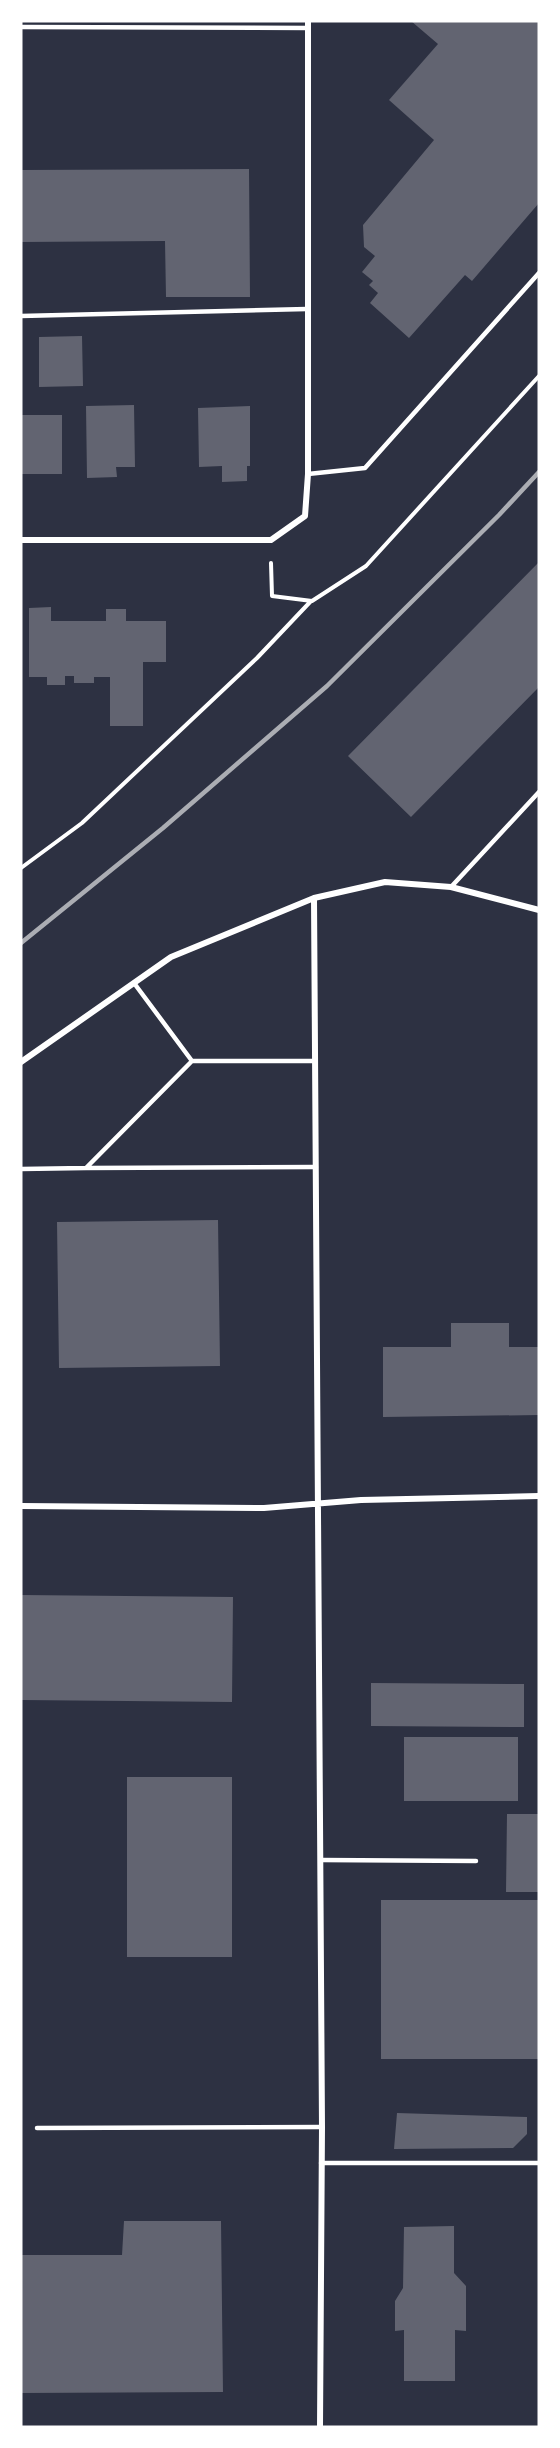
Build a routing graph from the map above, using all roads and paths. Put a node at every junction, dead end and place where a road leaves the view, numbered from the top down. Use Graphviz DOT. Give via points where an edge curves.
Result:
graph roads {
  1 [pos="308,24"];
  2 [pos="21,27"];
  3 [pos="539,273"];
  4 [pos="307,309"];
  5 [pos="21,316"];
  6 [pos="539,376"];
  7 [pos="308,474"];
  8 [pos="21,540"];
  9 [pos="271,540"];
  10 [pos="312,601"];
  11 [pos="539,792"];
  12 [pos="21,868"];
  13 [pos="451,887"];
  14 [pos="314,898"];
  15 [pos="539,910"];
  16 [pos="134,983"];
  17 [pos="192,1061"];
  18 [pos="315,1061"];
  19 [pos="21,1062"];
  20 [pos="316,1167"];
  21 [pos="86,1168"];
  22 [pos="21,1169"];
  23 [pos="539,1496"];
  24 [pos="319,1504"];
  25 [pos="21,1506"];
  26 [pos="321,1860"];
  27 [pos="476,1861"];
  28 [pos="322,2127"];
  29 [pos="37,2128"];
  30 [pos="321,2163"];
  31 [pos="539,2163"];
  32 [pos="320,2427"];
  1 -- 2 [label="lane"];
  1 -- 4 [label="street"];
  3 -- 7 [label="lane" via="365,468"];
  4 -- 5 [label="lane"];
  4 -- 7 [label="street"];
  6 -- 10 [label="path" via="366,566"];
  7 -- 9 [label="street" via="305,516"];
  8 -- 9 [label="street"];
  9 -- 10 [label="path" via="272,596"];
  10 -- 12 [label="path" via="82,823"];
  11 -- 13 [label="lane"];
  13 -- 14 [label="street" via="385,882"];
  13 -- 15 [label="street"];
  14 -- 16 [label="street" via="171,957"];
  14 -- 18 [label="street"];
  16 -- 17 [label="lane"];
  16 -- 19 [label="street"];
  17 -- 18 [label="lane"];
  17 -- 21 [label="lane"];
  18 -- 20 [label="street"];
  20 -- 21 [label="lane"];
  20 -- 24 [label="street"];
  21 -- 22 [label="lane"];
  23 -- 24 [label="street"];
  24 -- 25 [label="street" via="264,1508"];
  24 -- 26 [label="street"];
  26 -- 27 [label="lane"];
  26 -- 28 [label="street"];
  28 -- 29 [label="lane"];
  28 -- 30 [label="street"];
  30 -- 31 [label="lane"];
  30 -- 32 [label="street"];
}
